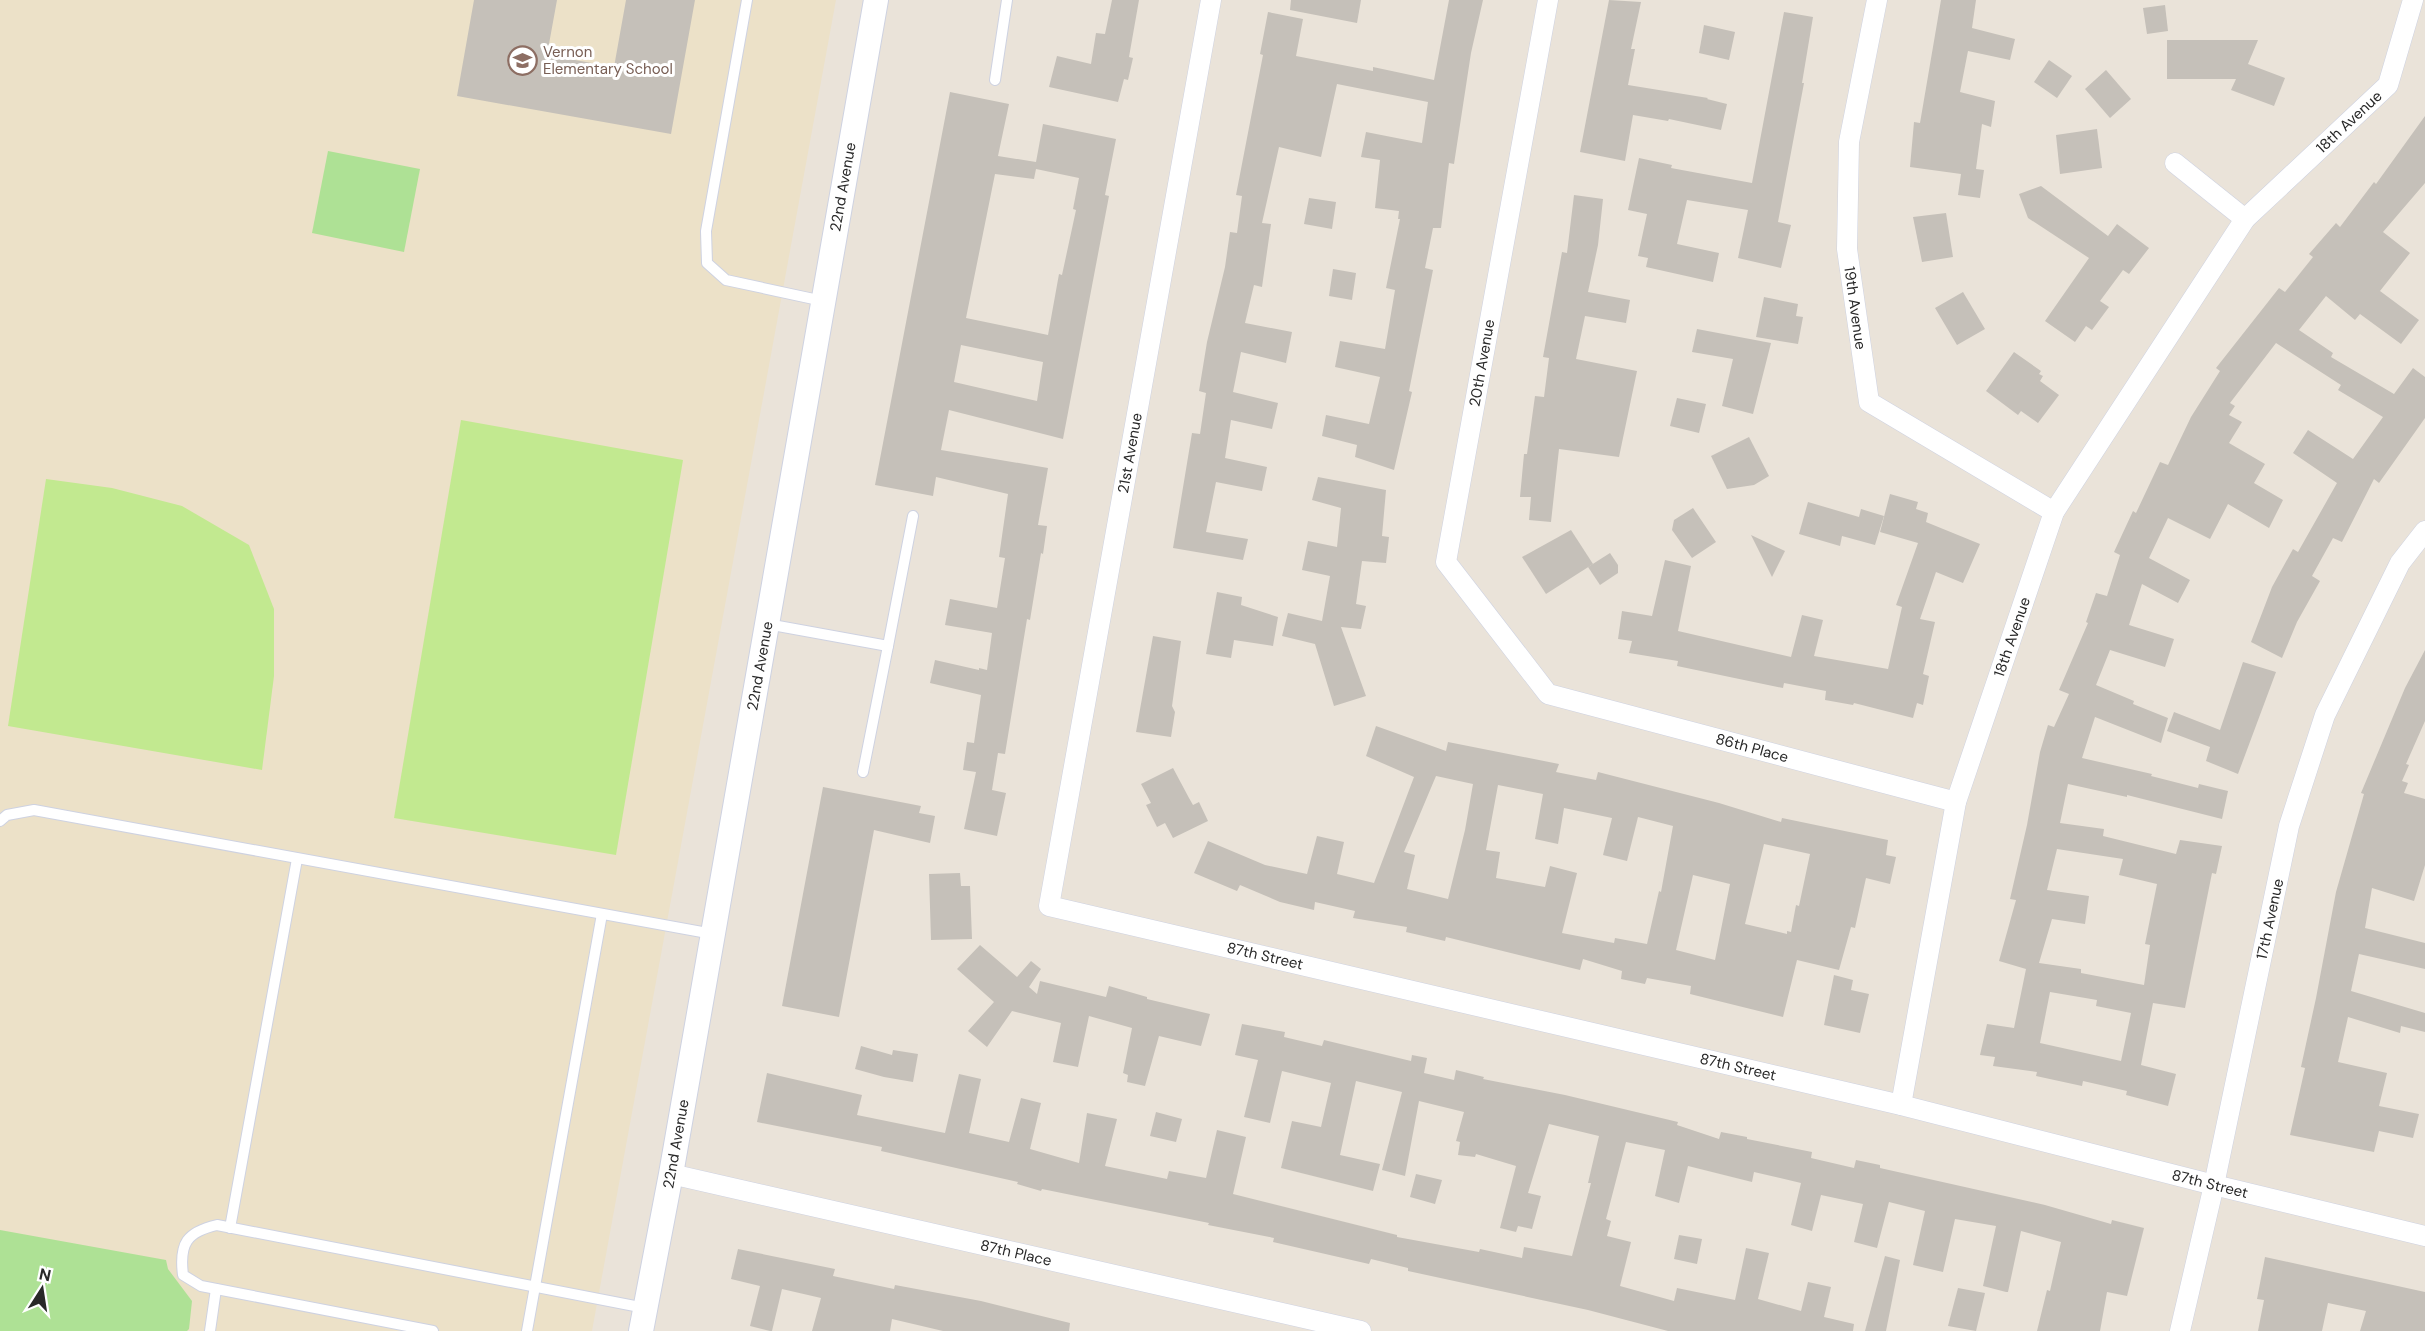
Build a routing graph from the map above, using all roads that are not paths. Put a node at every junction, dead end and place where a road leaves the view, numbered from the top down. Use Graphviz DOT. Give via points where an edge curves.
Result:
graph roads {
  1 [pos="747,0"];
  2 [pos="876,0"];
  3 [pos="1007,0"];
  4 [pos="1211,0"];
  5 [pos="1548,0"];
  6 [pos="1877,0"];
  7 [pos="2413,0"];
  8 [pos="995,80"];
  9 [pos="2175,163"];
  10 [pos="2245,219"];
  11 [pos="823,301"];
  12 [pos="2054,512"];
  13 [pos="913,516"];
  14 [pos="2425,531"];
  15 [pos="767,624"];
  16 [pos="888,646"];
  17 [pos="1548,694"];
  18 [pos="863,772"];
  19 [pos="1956,802"];
  20 [pos="0,821"];
  21 [pos="297,859"];
  22 [pos="1049,906"];
  23 [pos="602,914"];
  24 [pos="713,934"];
  25 [pos="1901,1105"];
  26 [pos="671,1174"];
  27 [pos="2214,1185"];
  28 [pos="230,1228"];
  29 [pos="2425,1236"];
  30 [pos="536,1286"];
  31 [pos="216,1289"];
  32 [pos="643,1319"];
  33 [pos="210,1331"];
  34 [pos="433,1331"];
  35 [pos="527,1331"];
  36 [pos="1361,1331"];
  37 [pos="2180,1331"];
  1 -- 11 [label="lane" via="706,231 707,262 726,280"];
  2 -- 11 [label="street, 22nd Avenue"];
  3 -- 8 [label="lane"];
  4 -- 22 [label="street, 21st Avenue"];
  5 -- 17 [label="street, 20th Avenue" via="1446,562"];
  6 -- 12 [label="street, 19th Avenue" via="1849,142 1847,249 1869,402"];
  7 -- 10 [label="street, 18th Avenue" via="2388,85"];
  9 -- 10 [label="street"];
  10 -- 12 [label="street, 18th Avenue"];
  11 -- 15 [label="street, 22nd Avenue"];
  12 -- 19 [label="street, 18th Avenue"];
  13 -- 16 [label="lane"];
  14 -- 27 [label="street, 17th Avenue" via="2400,563 2322,726 2289,826"];
  15 -- 16 [label="lane"];
  15 -- 24 [label="street, 22nd Avenue"];
  16 -- 18 [label="lane"];
  17 -- 19 [label="street, 86th Place"];
  19 -- 25 [label="street, 18th Avenue"];
  20 -- 21 [label="lane" via="7,815 34,810"];
  21 -- 23 [label="lane"];
  21 -- 28 [label="lane"];
  22 -- 25 [label="street, 87th Street"];
  23 -- 24 [label="lane"];
  23 -- 30 [label="lane"];
  24 -- 26 [label="street, 22nd Avenue"];
  25 -- 27 [label="street, 87th Street"];
  26 -- 32 [label="street, 22nd Avenue"];
  26 -- 36 [label="street, 87th Place"];
  27 -- 29 [label="street, 87th Street"];
  27 -- 37 [label="street, 17th Avenue"];
  28 -- 30 [label="lane"];
  28 -- 31 [label="lane" via="218,1225 198,1229 186,1243 181,1258 183,1275 201,1286"];
  30 -- 32 [label="lane"];
  30 -- 35 [label="lane"];
  31 -- 33 [label="lane"];
  31 -- 34 [label="lane"];
}
